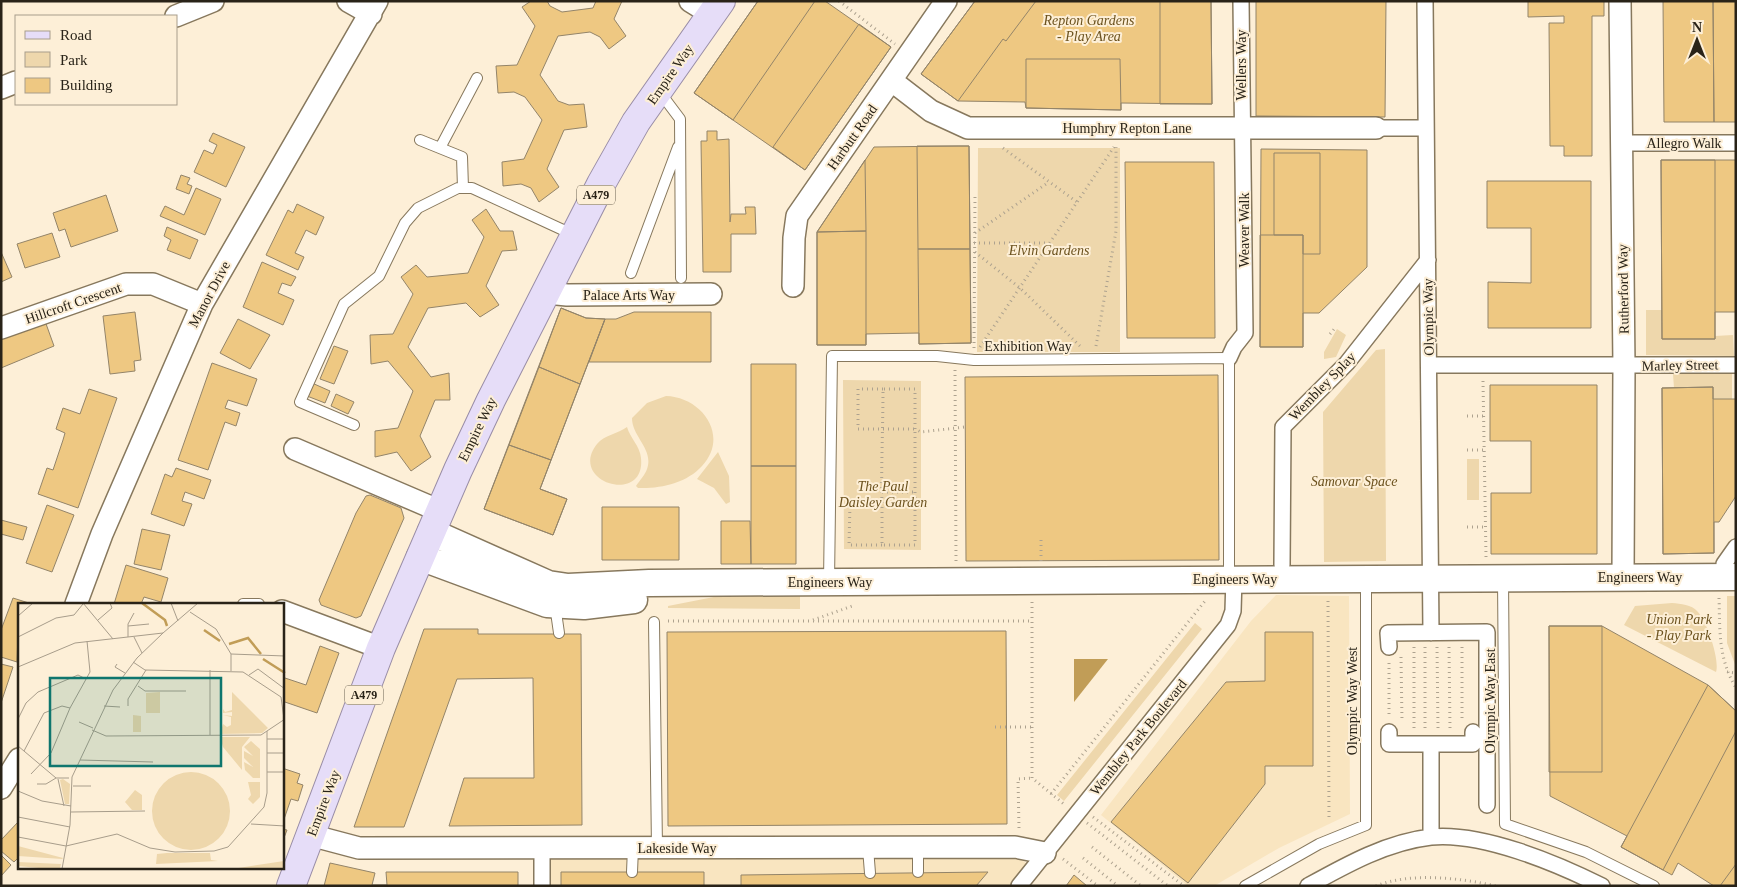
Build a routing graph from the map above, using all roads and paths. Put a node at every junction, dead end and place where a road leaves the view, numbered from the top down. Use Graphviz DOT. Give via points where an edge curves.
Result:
graph roads {
  1 [pos="213,1"];
  2 [pos="348,1"];
  3 [pos="839,1"];
  4 [pos="946,1"];
  5 [pos="1241,1"];
  6 [pos="1425,1"];
  7 [pos="1620,1"];
  8 [pos="707,6"];
  9 [pos="374,8"];
  10 [pos="178,15"];
  11 [pos="897,46"];
  12 [pos="476,78"];
  13 [pos="892,81"];
  14 [pos="15,82"];
  15 [pos="1,88"];
  16 [pos="659,90"];
  17 [pos="975,128"];
  18 [pos="1241,128"];
  19 [pos="1376,128"];
  20 [pos="1426,128"];
  21 [pos="420,140"];
  22 [pos="680,142"];
  23 [pos="1632,143"];
  24 [pos="1736,143"];
  25 [pos="440,148"];
  26 [pos="1049,182"];
  27 [pos="463,188"];
  28 [pos="975,196"];
  29 [pos="1077,202"];
  30 [pos="975,234"];
  31 [pos="575,235"];
  32 [pos="1049,243"];
  33 [pos="974,244"];
  34 [pos="974,252"];
  35 [pos="1428,260"];
  36 [pos="631,273"];
  37 [pos="681,278"];
  38 [pos="793,286"];
  39 [pos="548,287"];
  40 [pos="1020,288"];
  41 [pos="711,294"];
  42 [pos="202,304"];
  43 [pos="1,328"];
  44 [pos="1335,328"];
  45 [pos="1330,334"];
  46 [pos="1229,358"];
  47 [pos="954,359"];
  48 [pos="1093,359"];
  49 [pos="1429,364"];
  50 [pos="1736,365"];
  51 [pos="1624,366"];
  52 [pos="1483,381"];
  53 [pos="883,389"];
  54 [pos="1467,416"];
  55 [pos="1484,416"];
  56 [pos="354,425"];
  57 [pos="955,426"];
  58 [pos="965,426"];
  59 [pos="883,429"];
  60 [pos="916,429"];
  61 [pos="295,449"];
  62 [pos="1467,450"];
  63 [pos="1484,450"];
  64 [pos="882,492"];
  65 [pos="915,492"];
  66 [pos="915,503"];
  67 [pos="882,504"];
  68 [pos="435,521"];
  69 [pos="1467,527"];
  70 [pos="1484,527"];
  71 [pos="1041,540"];
  72 [pos="882,545"];
  73 [pos="1736,547"];
  74 [pos="420,557"];
  75 [pos="1041,564"];
  76 [pos="1282,565"];
  77 [pos="1499,567"];
  78 [pos="1623,577"];
  79 [pos="1231,578"];
  80 [pos="1366,578"];
  81 [pos="1430,578"];
  82 [pos="1726,578"];
  83 [pos="829,582"];
  84 [pos="956,582"];
  85 [pos="1328,592"];
  86 [pos="552,594"];
  87 [pos="1032,597"];
  88 [pos="1207,599"];
  89 [pos="862,602"];
  90 [pos="76,603"];
  91 [pos="284,612"];
  92 [pos="702,621"];
  93 [pos="811,621"];
  94 [pos="1032,621"];
  95 [pos="654,622"];
  96 [pos="559,633"];
  97 [pos="1434,640"];
  98 [pos="381,648"];
  99 [pos="1727,672"];
  100 [pos="1736,673"];
  101 [pos="1736,688"];
  102 [pos="995,727"];
  103 [pos="1032,727"];
  104 [pos="1432,738"];
  105 [pos="18,762"];
  106 [pos="1032,778"];
  107 [pos="1,788"];
  108 [pos="1046,790"];
  109 [pos="1051,794"];
  110 [pos="1487,805"];
  111 [pos="1080,808"];
  112 [pos="1329,820"];
  113 [pos="1018,831"];
  114 [pos="310,835"];
  115 [pos="1101,835"];
  116 [pos="1431,837"];
  117 [pos="1092,847"];
  118 [pos="633,848"];
  119 [pos="657,848"];
  120 [pos="868,848"];
  121 [pos="918,848"];
  122 [pos="542,849"];
  123 [pos="1047,850"];
  124 [pos="1083,858"];
  125 [pos="632,872"];
  126 [pos="918,872"];
  127 [pos="870,873"];
  128 [pos="293,874"];
  129 [pos="542,886"];
  130 [pos="1019,886"];
  131 [pos="1098,886"];
  132 [pos="1118,886"];
  133 [pos="1141,886"];
  134 [pos="1168,886"];
  135 [pos="1184,886"];
  136 [pos="1245,886"];
  137 [pos="1308,886"];
  138 [pos="1376,886"];
  139 [pos="1496,886"];
  140 [pos="1602,886"];
  141 [pos="1654,886"];
  1 -- 10 [label="street"];
  2 -- 9 [label="street"];
  3 -- 11 [label="path"];
  4 -- 13 [label="street, Harbutt Road"];
  5 -- 18 [label="street, Wellers Way"];
  6 -- 20 [label="street, Olympic Way"];
  7 -- 51 [label="street, Rutherford Way"];
  8 -- 16 [label="main road, Empire Way / A479"];
  9 -- 42 [label="street, Manor Drive"];
  12 -- 25 [label="lane"];
  13 -- 17 [label="street, Humphry Repton Lane" via="931,111 968,128"];
  13 -- 38 [label="street, Harbutt Road" via="797,216"];
  14 -- 15 [label="street"];
  16 -- 22 [label="lane" via="680,118"];
  16 -- 31 [label="main road, Empire Way / A479" via="636,122"];
  17 -- 18 [label="street, Humphry Repton Lane"];
  17 -- 26 [label="path"];
  18 -- 19 [label="street, Humphry Repton Lane"];
  18 -- 46 [label="street, Weaver Walk" via="1244,150 1245,333"];
  19 -- 20 [label="street"];
  20 -- 35 [label="street, Olympic Way"];
  21 -- 25 [label="lane"];
  22 -- 36 [label="lane"];
  22 -- 37 [label="lane"];
  23 -- 24 [label="street, Allegro Walk"];
  25 -- 27 [label="lane" via="462,158"];
  26 -- 29 [label="path"];
  26 -- 30 [label="path"];
  27 -- 31 [label="lane" via="472,188"];
  27 -- 56 [label="lane" via="418,208 405,223 379,276 344,304 300,402"];
  28 -- 30 [label="path"];
  29 -- 32 [label="path"];
  29 -- 48 [label="path" via="1116,144 1116,232"];
  30 -- 33 [label="path"];
  31 -- 39 [label="main road, Empire Way / A479"];
  32 -- 33 [label="path"];
  32 -- 40 [label="path"];
  33 -- 34 [label="path"];
  34 -- 40 [label="path"];
  34 -- 40 [label="path" via="974,354"];
  35 -- 49 [label="street, Olympic Way"];
  35 -- 76 [label="street, Wembley Splay" via="1347,363 1283,426"];
  39 -- 41 [label="street, Palace Arts Way" via="557,294 567,295"];
  39 -- 68 [label="main road, Empire Way / A479"];
  40 -- 48 [label="path"];
  42 -- 43 [label="street, Hillcroft Crescent" via="153,284 126,284"];
  42 -- 90 [label="street, Manor Drive" via="102,534"];
  44 -- 45 [label="path"];
  46 -- 48 [label="lane, Exhibition Way"];
  46 -- 79 [label="lane"];
  47 -- 48 [label="lane, Exhibition Way"];
  47 -- 57 [label="path"];
  47 -- 83 [label="lane, Exhibition Way" via="937,356 832,356"];
  49 -- 51 [label="street, Marley Street"];
  49 -- 81 [label="street, Olympic Way"];
  50 -- 51 [label="street, Marley Street"];
  51 -- 78 [label="street, Rutherford Way"];
  52 -- 55 [label="path"];
  53 -- 59 [label="path"];
  53 -- 59 [label="path" via="858,389 858,429"];
  53 -- 60 [label="path" via="916,389"];
  54 -- 55 [label="path"];
  55 -- 63 [label="path"];
  57 -- 58 [label="path"];
  57 -- 60 [label="path" via="921,432"];
  57 -- 84 [label="path"];
  59 -- 60 [label="path"];
  59 -- 64 [label="path"];
  60 -- 65 [label="path"];
  61 -- 68 [label="street"];
  62 -- 63 [label="path"];
  63 -- 70 [label="path"];
  64 -- 65 [label="path"];
  64 -- 67 [label="path"];
  65 -- 66 [label="path"];
  66 -- 67 [label="path"];
  66 -- 72 [label="path" via="915,545"];
  67 -- 72 [label="path"];
  67 -- 72 [label="path" via="850,503 849,545"];
  68 -- 74 [label="main road, Empire Way / A479"];
  68 -- 86 [label="street, Engineers Way"];
  69 -- 70 [label="path"];
  70 -- 77 [label="path" via="1484,557"];
  71 -- 75 [label="path"];
  73 -- 82 [label="street"];
  74 -- 86 [label="street, Engineers Way" via="547,604"];
  74 -- 98 [label="main road, Empire Way / A479"];
  77 -- 78 [label="street, Engineers Way"];
  77 -- 81 [label="street, Engineers Way"];
  77 -- 141 [label="lane, Olympic Way East" via="1505,824 1586,852"];
  78 -- 82 [label="street, Engineers Way"];
  79 -- 80 [label="street, Engineers Way"];
  79 -- 84 [label="street, Engineers Way"];
  79 -- 111 [label="street, Wembley Park Boulevard" via="1233,612 1228,625"];
  80 -- 81 [label="street, Engineers Way"];
  80 -- 136 [label="lane, Olympic Way West" via="1366,825 1318,844"];
  81 -- 97 [label="street, Olympic Way"];
  82 -- 99 [label="path" via="1721,654"];
  83 -- 84 [label="street, Engineers Way"];
  83 -- 86 [label="street, Engineers Way" via="650,583 568,587"];
  85 -- 112 [label="path"];
  86 -- 96 [label="lane"];
  87 -- 94 [label="path"];
  88 -- 109 [label="path"];
  89 -- 93 [label="path"];
  91 -- 98 [label="street"];
  92 -- 93 [label="path"];
  93 -- 94 [label="path"];
  94 -- 103 [label="path"];
  95 -- 119 [label="lane"];
  97 -- 104 [label="path"];
  97 -- 104 [label="path"];
  97 -- 104 [label="path"];
  97 -- 104 [label="path"];
  97 -- 104 [label="path"];
  97 -- 104 [label="path"];
  97 -- 104 [label="path"];
  97 -- 110 [label="street" via="1487,632"];
  98 -- 114 [label="main road, Empire Way / A479"];
  99 -- 100 [label="path"];
  99 -- 101 [label="path"];
  102 -- 103 [label="path"];
  103 -- 106 [label="path"];
  104 -- 116 [label="street"];
  105 -- 107 [label="street"];
  106 -- 108 [label="path"];
  106 -- 113 [label="path" via="1018,779"];
  111 -- 123 [label="street, Wembley Park Boulevard"];
  111 -- 135 [label="path"];
  114 -- 122 [label="street, Lakeside Way" via="359,848"];
  114 -- 128 [label="main road, Empire Way / A479"];
  115 -- 134 [label="path"];
  116 -- 137 [label="street" via="1382,849"];
  116 -- 140 [label="street" via="1461,838 1512,849 1570,870"];
  117 -- 133 [label="path"];
  118 -- 119 [label="street, Lakeside Way"];
  118 -- 122 [label="street, Lakeside Way"];
  118 -- 125 [label="lane"];
  119 -- 120 [label="street, Lakeside Way"];
  120 -- 121 [label="street, Lakeside Way"];
  120 -- 127 [label="lane"];
  121 -- 123 [label="street, Lakeside Way" via="1015,847"];
  121 -- 126 [label="lane"];
  122 -- 129 [label="street"];
  123 -- 130 [label="street, Wembley Park Boulevard"];
  123 -- 131 [label="path"];
  124 -- 132 [label="path"];
  138 -- 139 [label="path" via="1427,878 1461,878"];
}
